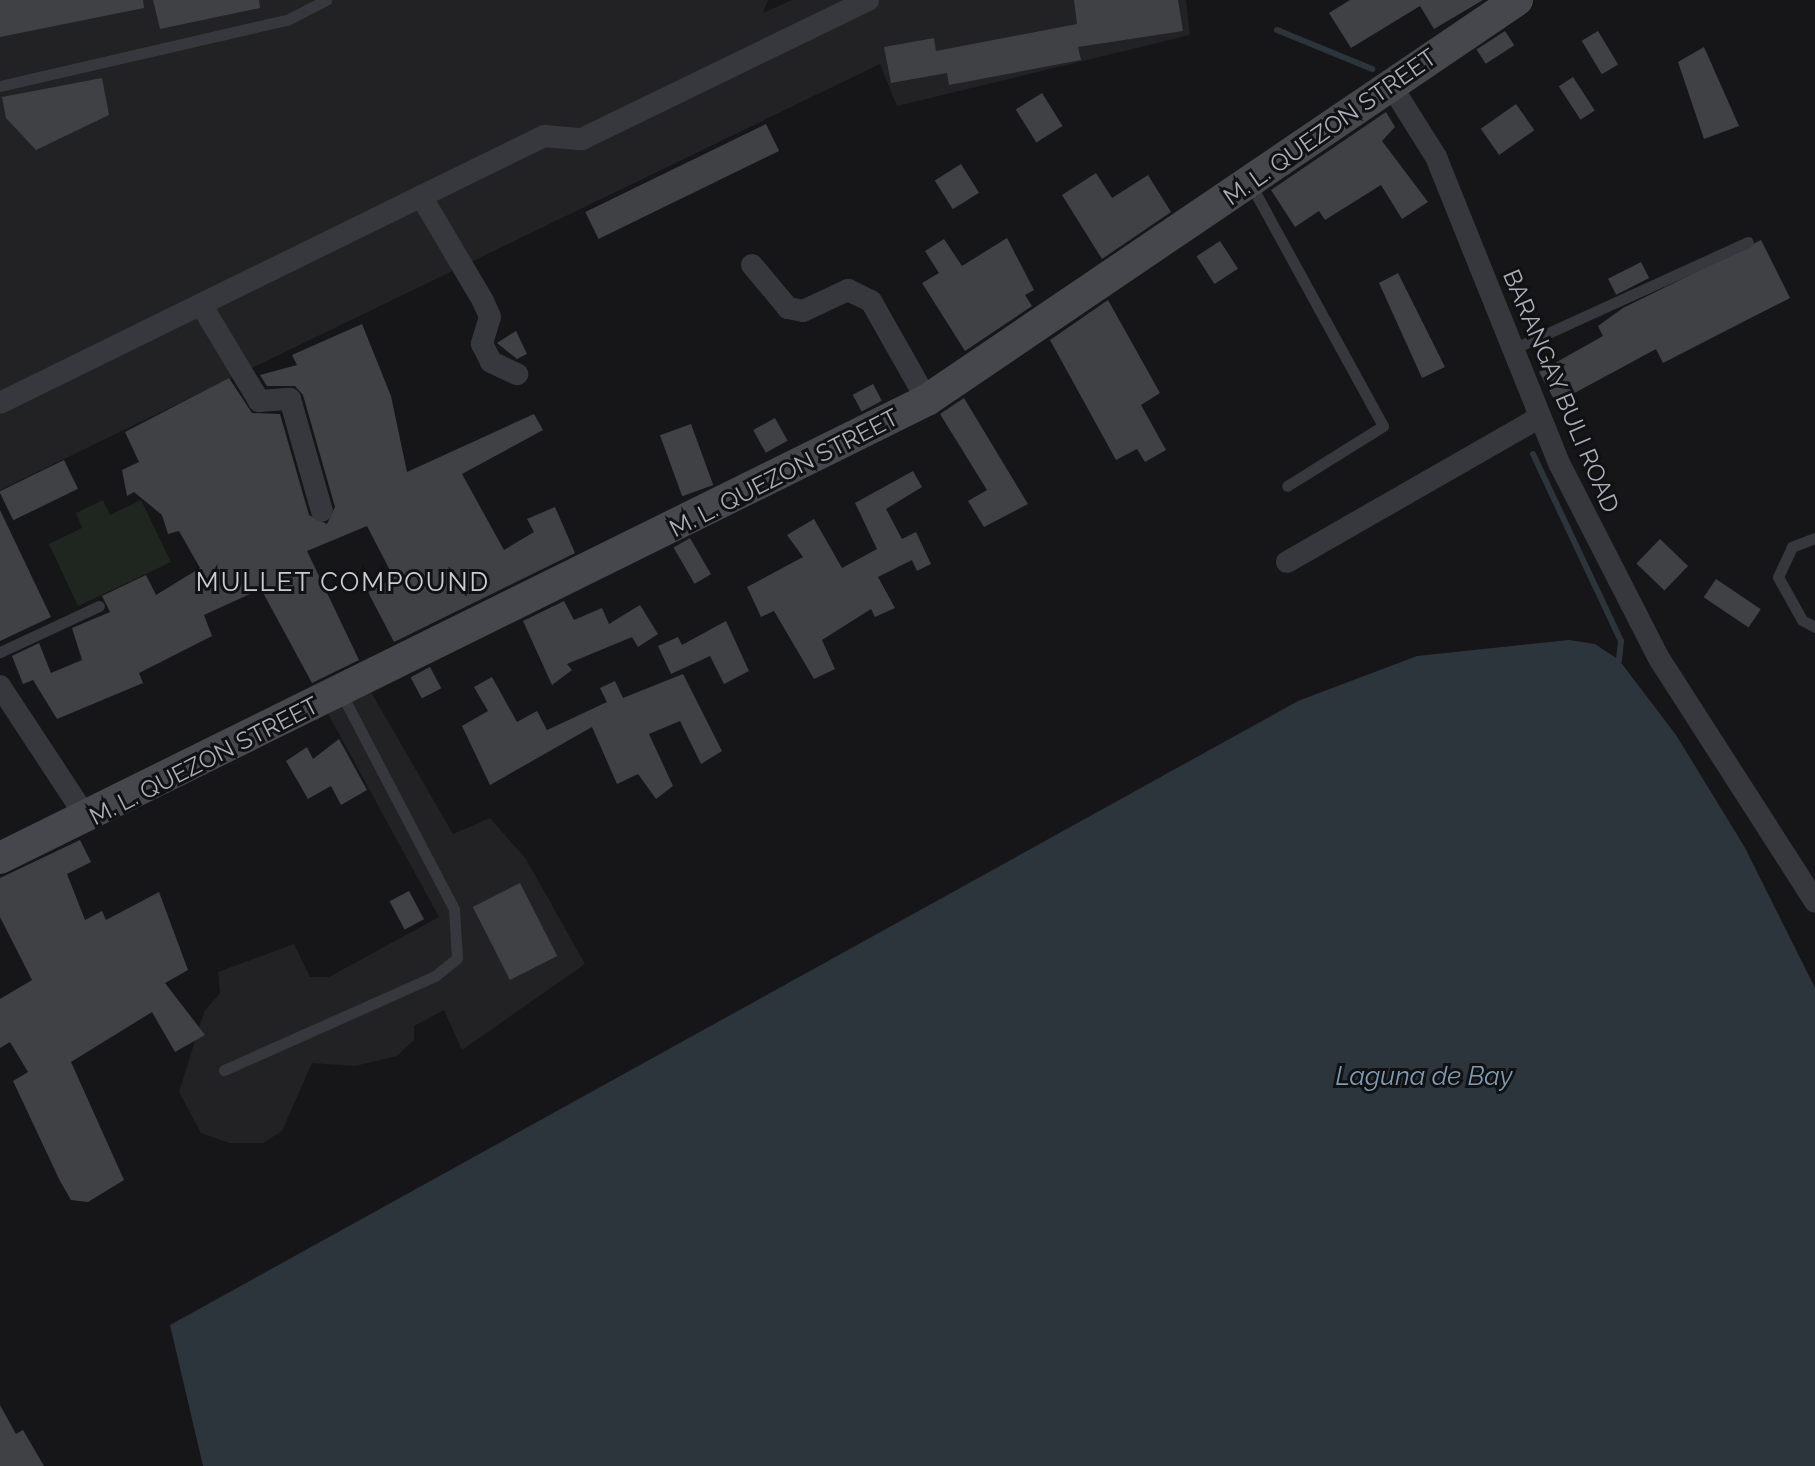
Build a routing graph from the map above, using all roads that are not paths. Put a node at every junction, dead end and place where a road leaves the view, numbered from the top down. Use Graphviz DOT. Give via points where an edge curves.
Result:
graph roads {
  1 [pos="326,0"];
  2 [pos="868,0"];
  3 [pos="1517,0"];
  4 [pos="1389,82"];
  5 [pos="0,86"];
  6 [pos="1250,183"];
  7 [pos="421,196"];
  8 [pos="1748,242"];
  9 [pos="752,265"];
  10 [pos="202,306"];
  11 [pos="1513,349"];
  12 [pos="517,374"];
  13 [pos="927,400"];
  14 [pos="0,403"];
  15 [pos="1540,417"];
  16 [pos="1287,486"];
  17 [pos="322,511"];
  18 [pos="1815,538"];
  19 [pos="1287,562"];
  20 [pos="99,606"];
  21 [pos="1815,627"];
  22 [pos="0,652"];
  23 [pos="0,686"];
  24 [pos="341,692"];
  25 [pos="88,820"];
  26 [pos="0,858"];
  27 [pos="1815,901"];
  28 [pos="224,1070"];
  1 -- 5 [label="lane" via="287,20"];
  2 -- 7 [label="street" via="582,139 544,136"];
  3 -- 4 [label="main road, M. L. QUEZON STREET"];
  4 -- 6 [label="main road, M. L. QUEZON STREET"];
  4 -- 11 [label="street, BARANGAY BULI ROAD" via="1436,157"];
  6 -- 13 [label="main road, M. L. QUEZON STREET"];
  6 -- 16 [label="lane" via="1383,426"];
  7 -- 10 [label="street"];
  7 -- 12 [label="street" via="486,309 482,344 491,362"];
  8 -- 11 [label="lane"];
  9 -- 13 [label="street" via="788,308 803,311 848,290 871,301"];
  10 -- 14 [label="street"];
  10 -- 17 [label="street" via="259,401 290,399"];
  11 -- 15 [label="street, BARANGAY BULI ROAD"];
  13 -- 24 [label="main road, M. L. QUEZON STREET"];
  15 -- 19 [label="street"];
  15 -- 27 [label="street, BARANGAY BULI ROAD" via="1660,660 1726,754"];
  18 -- 21 [label="lane" via="1792,547 1778,577 1802,620"];
  20 -- 22 [label="lane"];
  23 -- 25 [label="street"];
  24 -- 25 [label="main road, M. L. QUEZON STREET"];
  24 -- 28 [label="lane" via="454,909 457,958 435,976"];
  25 -- 26 [label="main road, M. L. QUEZON STREET"];
}
